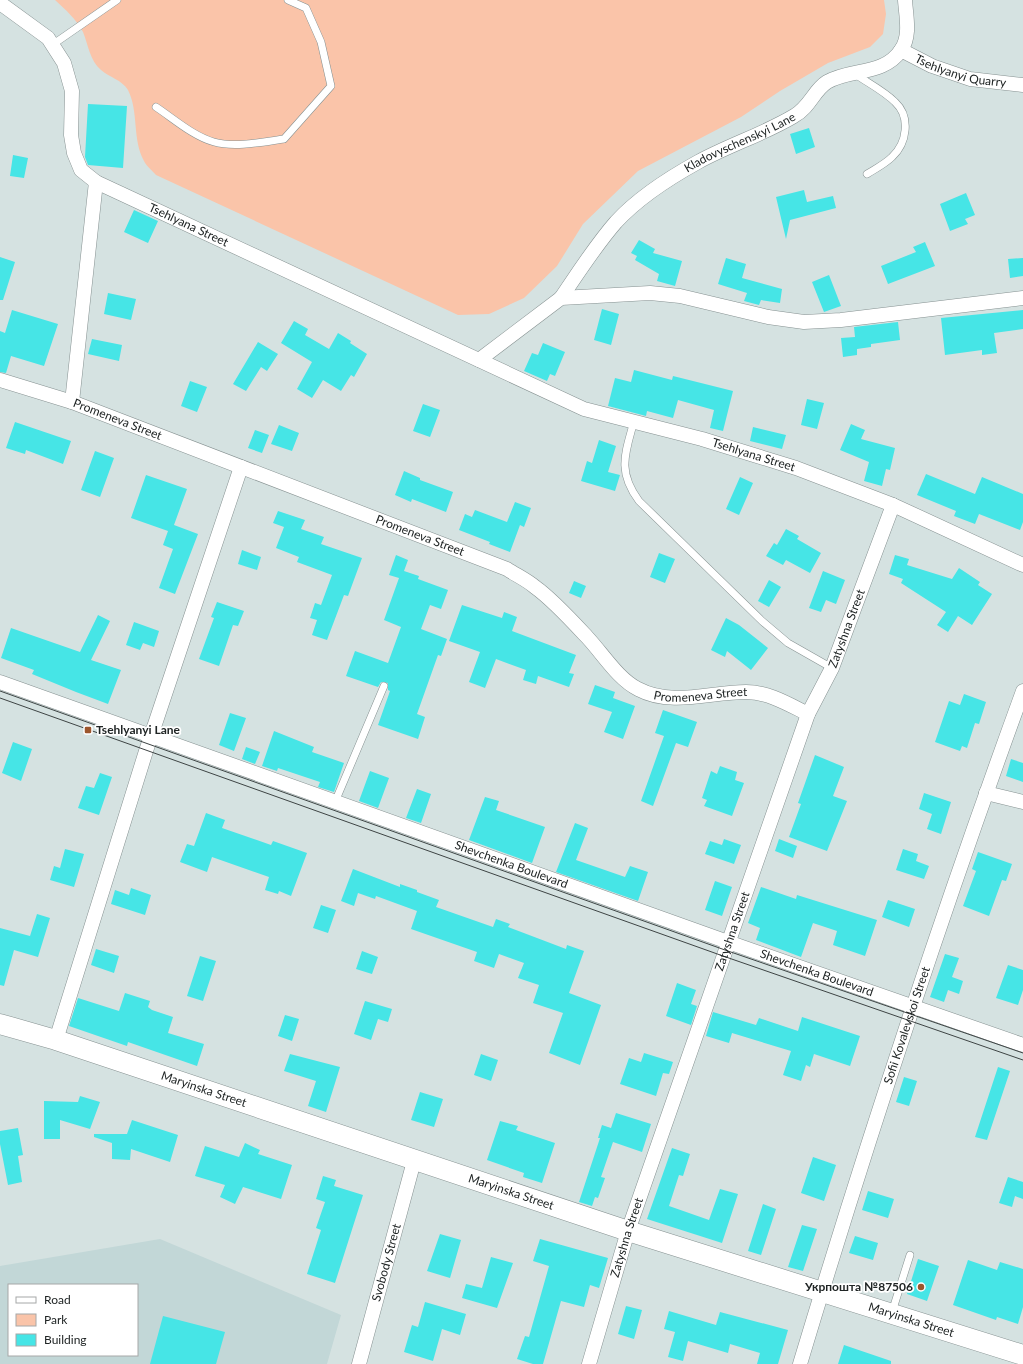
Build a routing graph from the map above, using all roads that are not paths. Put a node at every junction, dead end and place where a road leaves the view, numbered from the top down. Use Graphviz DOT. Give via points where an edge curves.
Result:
graph roads {
  1 [pos="117,0"];
  2 [pos="288,0"];
  3 [pos="905,0"];
  4 [pos="0,3"];
  5 [pos="52,45"];
  6 [pos="901,50"];
  7 [pos="855,74"];
  8 [pos="1023,85"];
  9 [pos="156,108"];
  10 [pos="867,174"];
  11 [pos="96,182"];
  12 [pos="561,298"];
  13 [pos="1023,298"];
  14 [pos="479,360"];
  15 [pos="0,380"];
  16 [pos="72,402"];
  17 [pos="634,421"];
  18 [pos="241,467"];
  19 [pos="893,505"];
  20 [pos="1023,565"];
  21 [pos="832,668"];
  22 [pos="0,682"];
  23 [pos="384,686"];
  24 [pos="1023,691"];
  25 [pos="808,714"];
  26 [pos="151,737"];
  27 [pos="986,793"];
  28 [pos="335,802"];
  29 [pos="1023,802"];
  30 [pos="728,942"];
  31 [pos="913,1006"];
  32 [pos="0,1024"];
  33 [pos="56,1040"];
  34 [pos="1023,1044"];
  35 [pos="414,1161"];
  36 [pos="628,1231"];
  37 [pos="910,1256"];
  38 [pos="822,1293"];
  39 [pos="892,1313"];
  40 [pos="1023,1355"];
  41 [pos="359,1364"];
  42 [pos="589,1364"];
  43 [pos="800,1364"];
  1 -- 5 [label="lane"];
  2 -- 9 [label="lane" via="306,8 321,42 331,86 284,139 247,144 214,142 189,130"];
  3 -- 6 [label="street" via="906,37"];
  4 -- 5 [label="street, Tsehlyana Street" via="48,38"];
  5 -- 11 [label="street, Tsehlyana Street" via="64,63 72,91 71,135 74,153 81,170"];
  6 -- 7 [label="street, Kladovyschenskyi Lane" via="885,64"];
  6 -- 8 [label="street, Tsehlyanyi Quarry" via="932,66 970,79"];
  7 -- 10 [label="lane" via="896,102 904,116 906,130 902,144 892,157"];
  7 -- 12 [label="street, Kladovyschenskyi Lane" via="828,82 820,88 809,104 793,117 699,162 642,198 608,232"];
  11 -- 14 [label="street, Tsehlyana Street"];
  11 -- 16 [label="street"];
  12 -- 13 [label="street" via="650,292 804,322 841,320"];
  12 -- 14 [label="street"];
  14 -- 17 [label="street, Tsehlyana Street" via="584,408"];
  15 -- 16 [label="street, Promeneva Street"];
  16 -- 18 [label="street, Promeneva Street"];
  17 -- 19 [label="street, Tsehlyana Street" via="796,468"];
  17 -- 21 [label="lane" via="624,459 625,475 630,489 639,501 762,621 788,643"];
  18 -- 25 [label="street, Promeneva Street" via="507,569 536,587 621,675 638,689 658,696 680,698 747,692 773,697"];
  18 -- 26 [label="street"];
  19 -- 20 [label="street, Tsehlyana Street"];
  19 -- 21 [label="street, Zatyshna Street"];
  21 -- 25 [label="street, Zatyshna Street"];
  22 -- 26 [label="street, Shevchenka Boulevard"];
  23 -- 28 [label="lane"];
  24 -- 27 [label="street, Sofii Kovalevskoi Street"];
  25 -- 30 [label="street, Zatyshna Street"];
  26 -- 28 [label="street, Shevchenka Boulevard"];
  26 -- 33 [label="street"];
  27 -- 29 [label="street"];
  27 -- 31 [label="street, Sofii Kovalevskoi Street"];
  28 -- 30 [label="street, Shevchenka Boulevard"];
  30 -- 31 [label="street, Shevchenka Boulevard"];
  30 -- 36 [label="street, Zatyshna Street"];
  31 -- 34 [label="street, Shevchenka Boulevard"];
  31 -- 38 [label="street, Sofii Kovalevskoi Street"];
  32 -- 33 [label="street, Maryinska Street"];
  33 -- 35 [label="street, Maryinska Street"];
  35 -- 36 [label="street, Maryinska Street"];
  35 -- 41 [label="street, Svobody Street"];
  36 -- 38 [label="street, Maryinska Street"];
  36 -- 42 [label="street, Zatyshna Street"];
  37 -- 39 [label="lane"];
  38 -- 39 [label="street, Maryinska Street"];
  38 -- 43 [label="street, Sofii Kovalevskoi Street"];
  39 -- 40 [label="street, Maryinska Street"];
}
